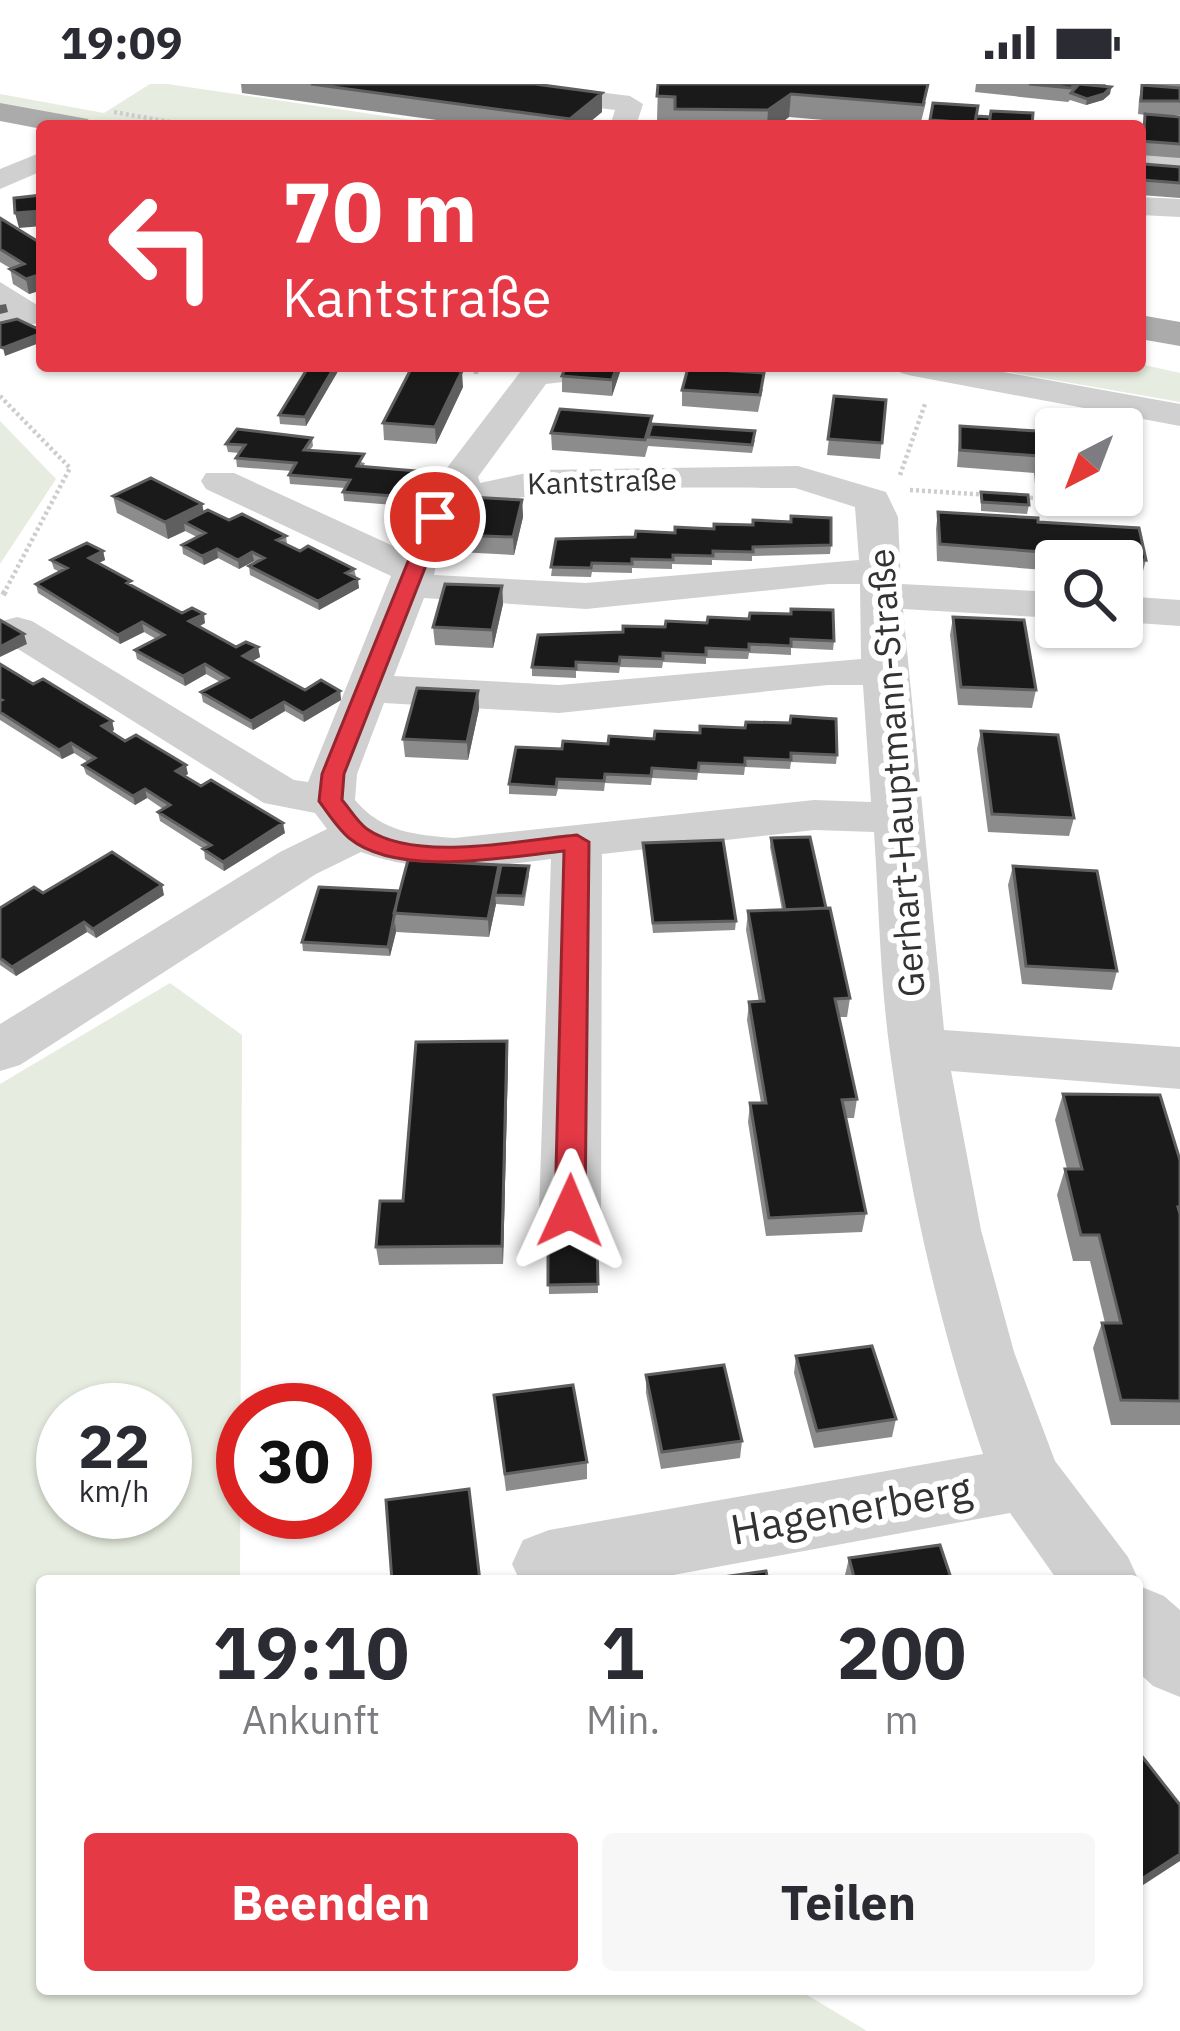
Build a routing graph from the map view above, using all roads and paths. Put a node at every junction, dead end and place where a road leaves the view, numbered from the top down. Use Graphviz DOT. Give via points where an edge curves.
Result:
graph roads {
  1 [pos="475,84"];
  2 [pos="629,105"];
  3 [pos="0,112"];
  4 [pos="44,120"];
  5 [pos="1146,160"];
  6 [pos="36,163"];
  7 [pos="1180,163"];
  8 [pos="0,180"];
  9 [pos="0,190"];
  10 [pos="36,193"];
  11 [pos="1146,206"];
  12 [pos="1180,208"];
  13 [pos="0,292"];
  14 [pos="0,322"];
  15 [pos="1146,328"];
  16 [pos="1180,334"];
  17 [pos="929,372"];
  18 [pos="946,372"];
  19 [pos="567,373"];
  20 [pos="0,396"];
  21 [pos="1180,415"];
  22 [pos="220,481"];
  23 [pos="880,494"];
  24 [pos="464,498"];
  25 [pos="1035,500"];
  26 [pos="414,579"];
  27 [pos="879,583"];
  28 [pos="1035,602"];
  29 [pos="1143,610"];
  30 [pos="1180,613"];
  31 [pos="17,630"];
  32 [pos="884,673"];
  33 [pos="366,688"];
  34 [pos="345,818"];
  35 [pos="896,818"];
  36 [pos="577,842"];
  37 [pos="918,1048"];
  38 [pos="0,1051"];
  39 [pos="1180,1068"];
  40 [pos="570,1211"];
  41 [pos="1026,1478"];
  42 [pos="549,1564"];
  43 [pos="1098,1575"];
  44 [pos="1143,1627"];
  45 [pos="1180,1660"];
  1 -- 2 [label="street"];
  3 -- 4 [label="main road"];
  5 -- 7 [label="street"];
  6 -- 8 [label="street"];
  9 -- 10 [label="street"];
  11 -- 12 [label="street"];
  13 -- 14 [label="street" via="30,314"];
  15 -- 16 [label="main road"];
  17 -- 23 [label="path" via="897,481"];
  18 -- 21 [label="street"];
  19 -- 24 [label="street" via="536,374 460,477"];
  20 -- 31 [label="path" via="70,468 3,595"];
  22 -- 26 [label="street"];
  23 -- 24 [label="street, Kantstraße" via="798,477 541,482"];
  23 -- 25 [label="path"];
  23 -- 27 [label="street, Gerhart-Hauptmann-Straße"];
  24 -- 26 [label="street" via="435,517"];
  26 -- 27 [label="street" via="586,596 829,572"];
  26 -- 33 [label="street"];
  27 -- 28 [label="street"];
  27 -- 32 [label="street, Gerhart-Hauptmann-Straße"];
  29 -- 30 [label="street"];
  31 -- 34 [label="street" via="281,793"];
  32 -- 33 [label="street" via="559,699"];
  32 -- 35 [label="street, Gerhart-Hauptmann-Straße"];
  33 -- 34 [label="street" via="333,774"];
  34 -- 36 [label="street" via="400,850 454,854"];
  34 -- 38 [label="street" via="298,863"];
  35 -- 36 [label="street" via="814,815"];
  35 -- 37 [label="street, Gerhart-Hauptmann-Straße"];
  36 -- 40 [label="street"];
  37 -- 39 [label="street, Gerhart-Hauptmann-Straße"];
  37 -- 41 [label="street, Gerhart-Hauptmann-Straße" via="950,1229 981,1352"];
  41 -- 42 [label="street, Hagenerberg"];
  41 -- 43 [label="street"];
  44 -- 45 [label="street"];
}
